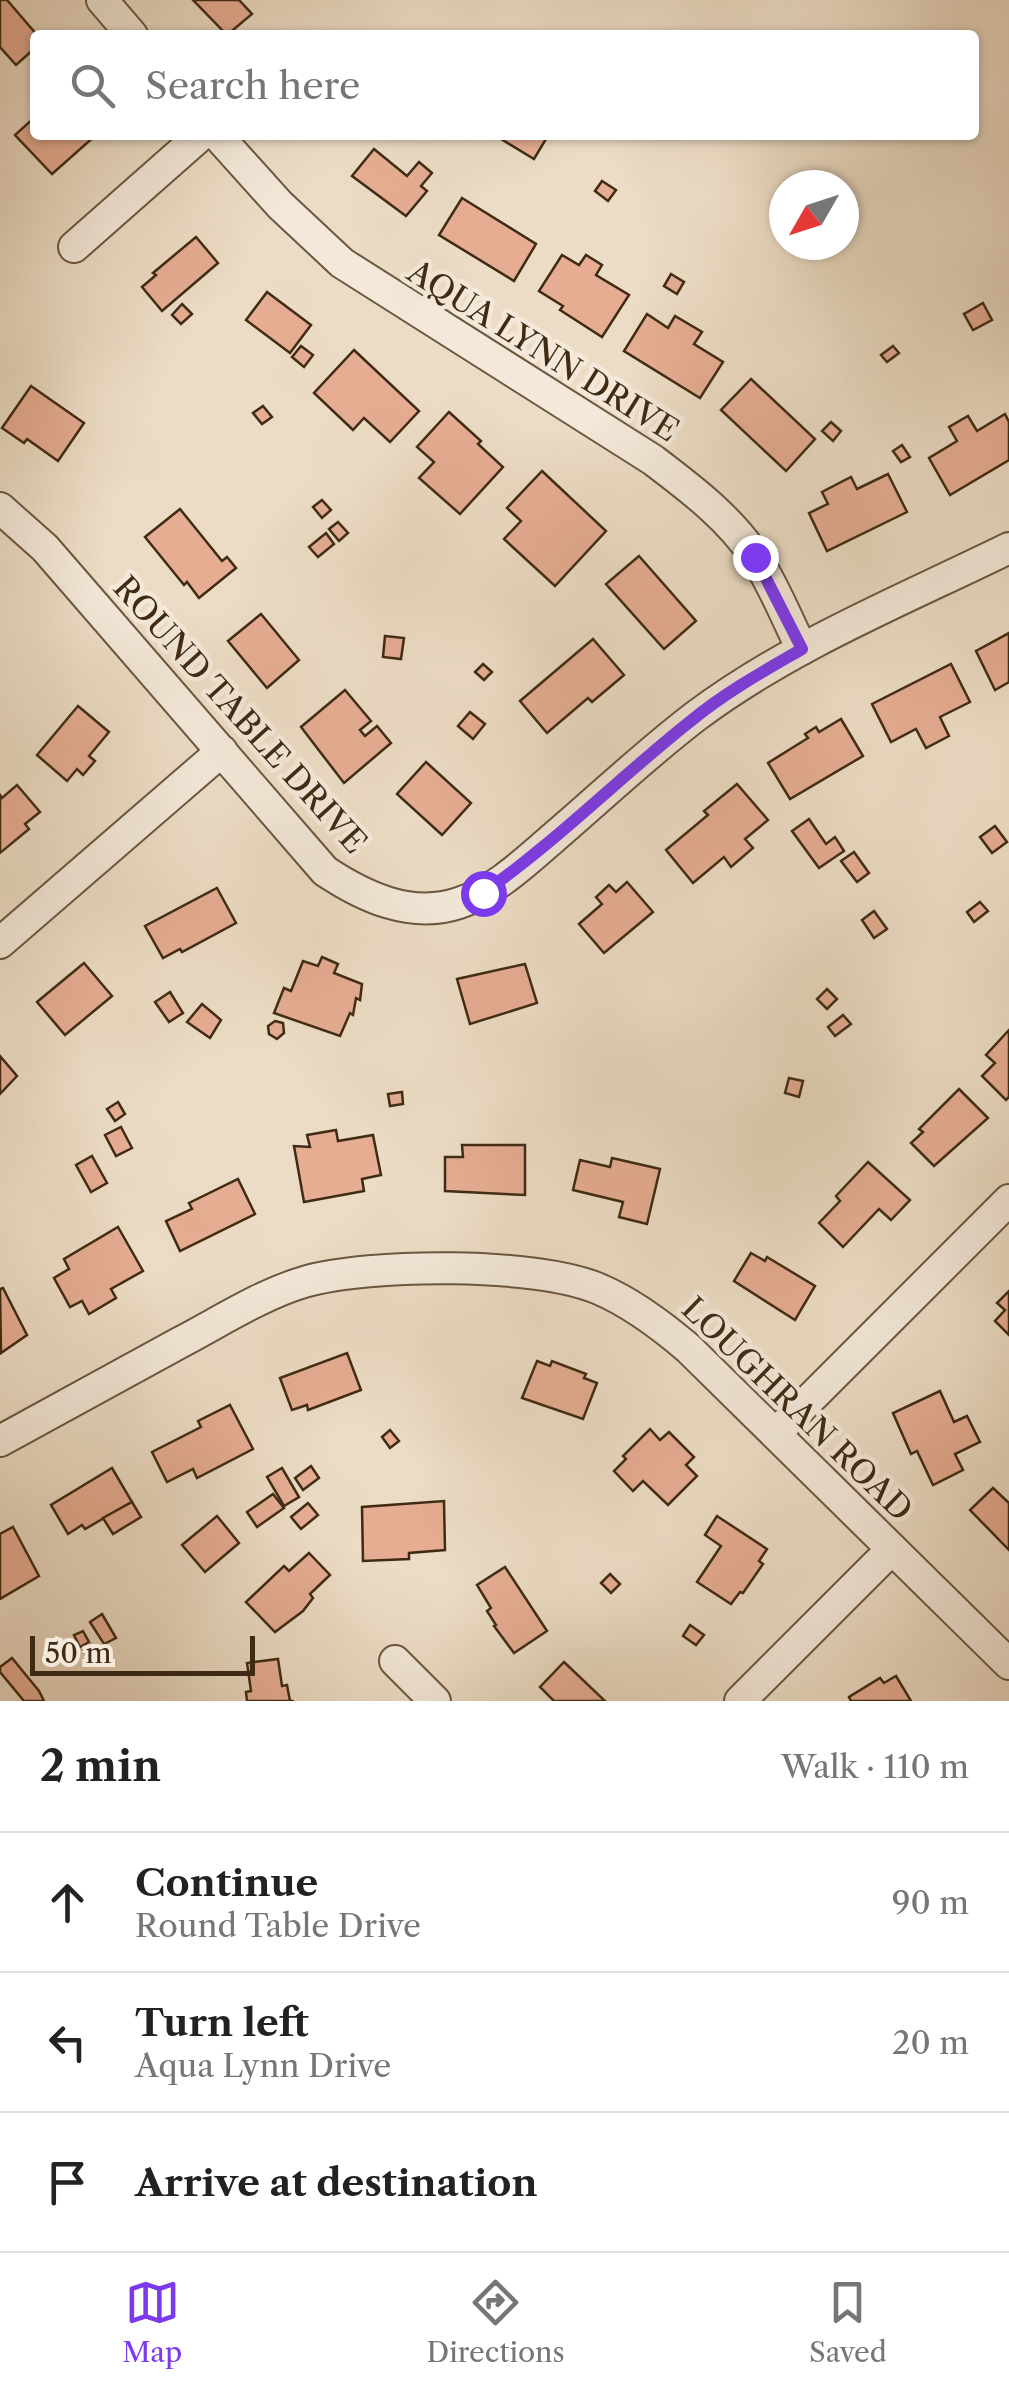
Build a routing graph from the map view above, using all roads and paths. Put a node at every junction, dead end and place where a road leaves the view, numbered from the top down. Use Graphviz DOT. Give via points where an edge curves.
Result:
graph roads {
  1 [pos="102,0"];
  2 [pos="128,30"];
  3 [pos="194,140"];
  4 [pos="222,140"];
  5 [pos="74,247"];
  6 [pos="0,508"];
  7 [pos="1009,548"];
  8 [pos="802,649"];
  9 [pos="222,751"];
  10 [pos="0,942"];
  11 [pos="1009,1200"];
  12 [pos="776,1433"];
  13 [pos="0,1441"];
  14 [pos="892,1549"];
  15 [pos="395,1661"];
  16 [pos="1009,1664"];
  17 [pos="435,1701"];
  18 [pos="740,1701"];
  1 -- 2 [label="street"];
  3 -- 5 [label="street"];
  4 -- 8 [label="street, AQUA LYNN DRIVE" via="342,264 691,488 755,557"];
  6 -- 9 [label="street, ROUND TABLE DRIVE" via="45,548"];
  7 -- 8 [label="street, ROUND TABLE DRIVE"];
  8 -- 9 [label="street, ROUND TABLE DRIVE" via="693,718 518,868 456,904 400,906 352,889 325,871"];
  9 -- 10 [label="street"];
  11 -- 12 [label="street"];
  12 -- 13 [label="street, LOUGHRAN ROAD" via="655,1320 597,1288 540,1275 400,1269 303,1282"];
  12 -- 14 [label="street, LOUGHRAN ROAD"];
  14 -- 16 [label="street, LOUGHRAN ROAD"];
  14 -- 18 [label="street"];
  15 -- 17 [label="street"];
}
